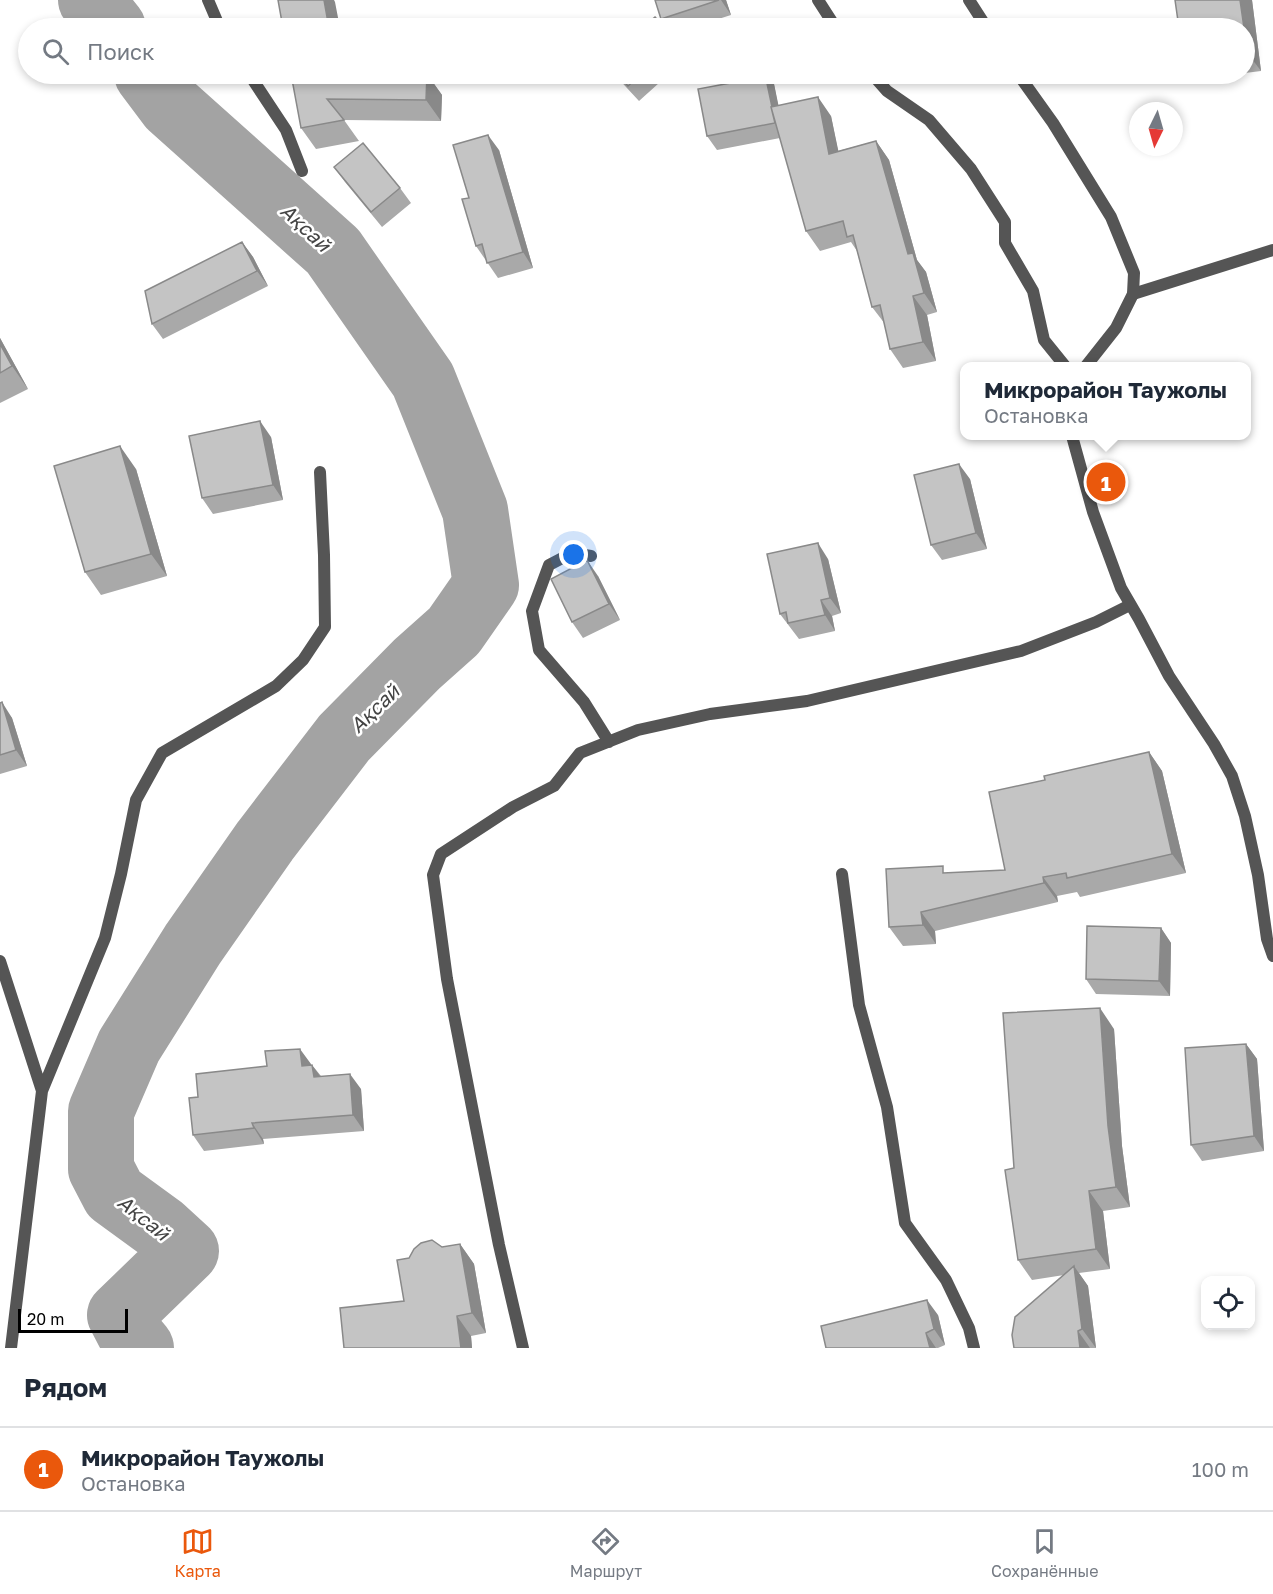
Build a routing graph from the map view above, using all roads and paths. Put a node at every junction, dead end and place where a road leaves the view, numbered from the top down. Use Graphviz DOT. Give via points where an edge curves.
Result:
graph roads {
  1 [pos="208,0"];
  2 [pos="818,0"];
  3 [pos="969,0"];
  4 [pos="216,18"];
  5 [pos="830,18"];
  6 [pos="981,18"];
  7 [pos="256,84"];
  8 [pos="881,84"];
  9 [pos="1025,84"];
  10 [pos="302,171"];
  11 [pos="1273,249"];
  12 [pos="1133,294"];
  13 [pos="1062,362"];
  14 [pos="1089,362"];
  15 [pos="1073,440"];
  16 [pos="320,472"];
  17 [pos="591,556"];
  18 [pos="1130,604"];
  19 [pos="609,742"];
  20 [pos="842,874"];
  21 [pos="1270,936"];
  22 [pos="1273,956"];
  23 [pos="0,961"];
  24 [pos="42,1091"];
  25 [pos="11,1348"];
  26 [pos="523,1348"];
  27 [pos="974,1348"];
  1 -- 4 [label="street"];
  2 -- 5 [label="street"];
  3 -- 6 [label="street"];
  7 -- 10 [label="street" via="286,130"];
  8 -- 13 [label="street" via="929,120 971,169 1005,222 1005,243 1033,291 1044,340"];
  9 -- 12 [label="street" via="1111,217 1134,273"];
  11 -- 12 [label="street"];
  12 -- 14 [label="street" via="1116,328"];
  15 -- 18 [label="street" via="1094,512"];
  16 -- 24 [label="street" via="325,627 303,660 276,686 162,753 136,800 105,938"];
  17 -- 19 [label="street" via="572,553 549,565 532,611 539,650 584,702"];
  18 -- 19 [label="street" via="1096,622 1021,651 807,701 710,714 638,730"];
  18 -- 21 [label="street" via="1169,676 1232,776 1245,816"];
  19 -- 26 [label="street" via="580,753 554,786 513,807 441,854 433,875 461,1059"];
  20 -- 27 [label="street" via="859,1005 887,1107 905,1223 946,1280"];
  21 -- 22 [label="street"];
  23 -- 24 [label="street"];
  24 -- 25 [label="street"];
}
